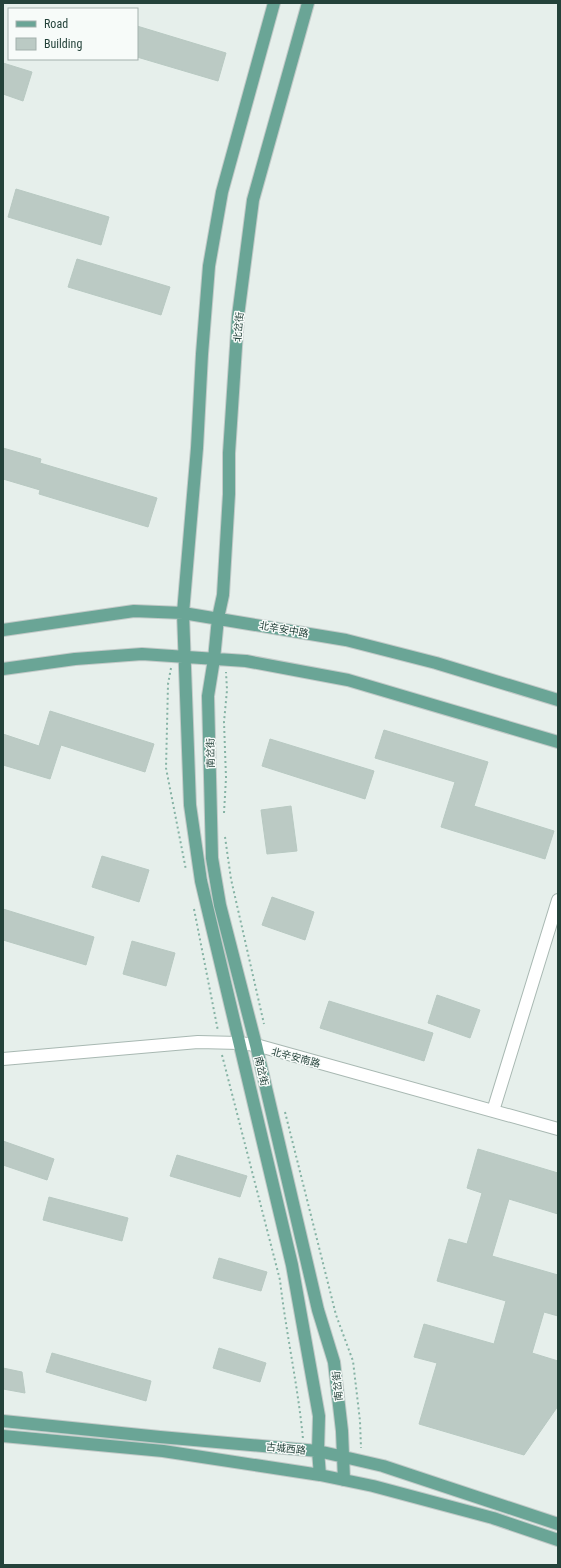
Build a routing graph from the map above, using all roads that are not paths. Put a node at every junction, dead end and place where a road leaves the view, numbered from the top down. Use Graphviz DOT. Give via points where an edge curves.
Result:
graph roads {
  1 [pos="274,3"];
  2 [pos="308,3"];
  3 [pos="183,612"];
  4 [pos="218,618"];
  5 [pos="3,630"];
  6 [pos="185,657"];
  7 [pos="214,659"];
  8 [pos="3,669"];
  9 [pos="558,700"];
  10 [pos="558,742"];
  11 [pos="558,900"];
  12 [pos="239,1043"];
  13 [pos="256,1045"];
  14 [pos="3,1059"];
  15 [pos="493,1111"];
  16 [pos="558,1129"];
  17 [pos="3,1421"];
  18 [pos="3,1436"];
  19 [pos="318,1451"];
  20 [pos="343,1457"];
  21 [pos="320,1475"];
  22 [pos="344,1480"];
  23 [pos="558,1524"];
  24 [pos="558,1540"];
  1 -- 3 [label="main road" via="222,192 209,266"];
  2 -- 4 [label="main road, 北岔街" via="253,200 238,316 223,595"];
  3 -- 4 [label="main road, 北辛安中路"];
  3 -- 5 [label="main road, 北辛安中路" via="134,611"];
  3 -- 6 [label="main road"];
  4 -- 7 [label="main road, 北岔街"];
  4 -- 9 [label="main road, 北辛安中路" via="346,640 436,663"];
  6 -- 7 [label="main road"];
  6 -- 8 [label="main road" via="142,654 75,659"];
  6 -- 12 [label="main road, 南岔街" via="190,805 201,881"];
  7 -- 10 [label="main road" via="246,661 348,680"];
  7 -- 13 [label="main road, 南岔街" via="208,696 212,858 220,905"];
  11 -- 15 [label="street"];
  12 -- 13 [label="street, 北辛安南路"];
  12 -- 14 [label="street, 北辛安南路" via="198,1042"];
  12 -- 19 [label="main road, 南岔街" via="292,1265 319,1416"];
  13 -- 15 [label="street, 北辛安南路"];
  13 -- 20 [label="main road, 南岔街" via="318,1310 334,1362"];
  15 -- 16 [label="street, 北辛安南路"];
  17 -- 19 [label="main road, 古城西路"];
  18 -- 21 [label="main road, 古城西路" via="163,1451"];
  19 -- 20 [label="main road, 古城西路"];
  19 -- 21 [label="main road, 南岔街"];
  20 -- 22 [label="main road, 南岔街"];
  20 -- 23 [label="main road, 古城西路" via="383,1466"];
  21 -- 22 [label="main road, 古城西路"];
  22 -- 24 [label="main road, 古城西路" via="493,1518"];
}
